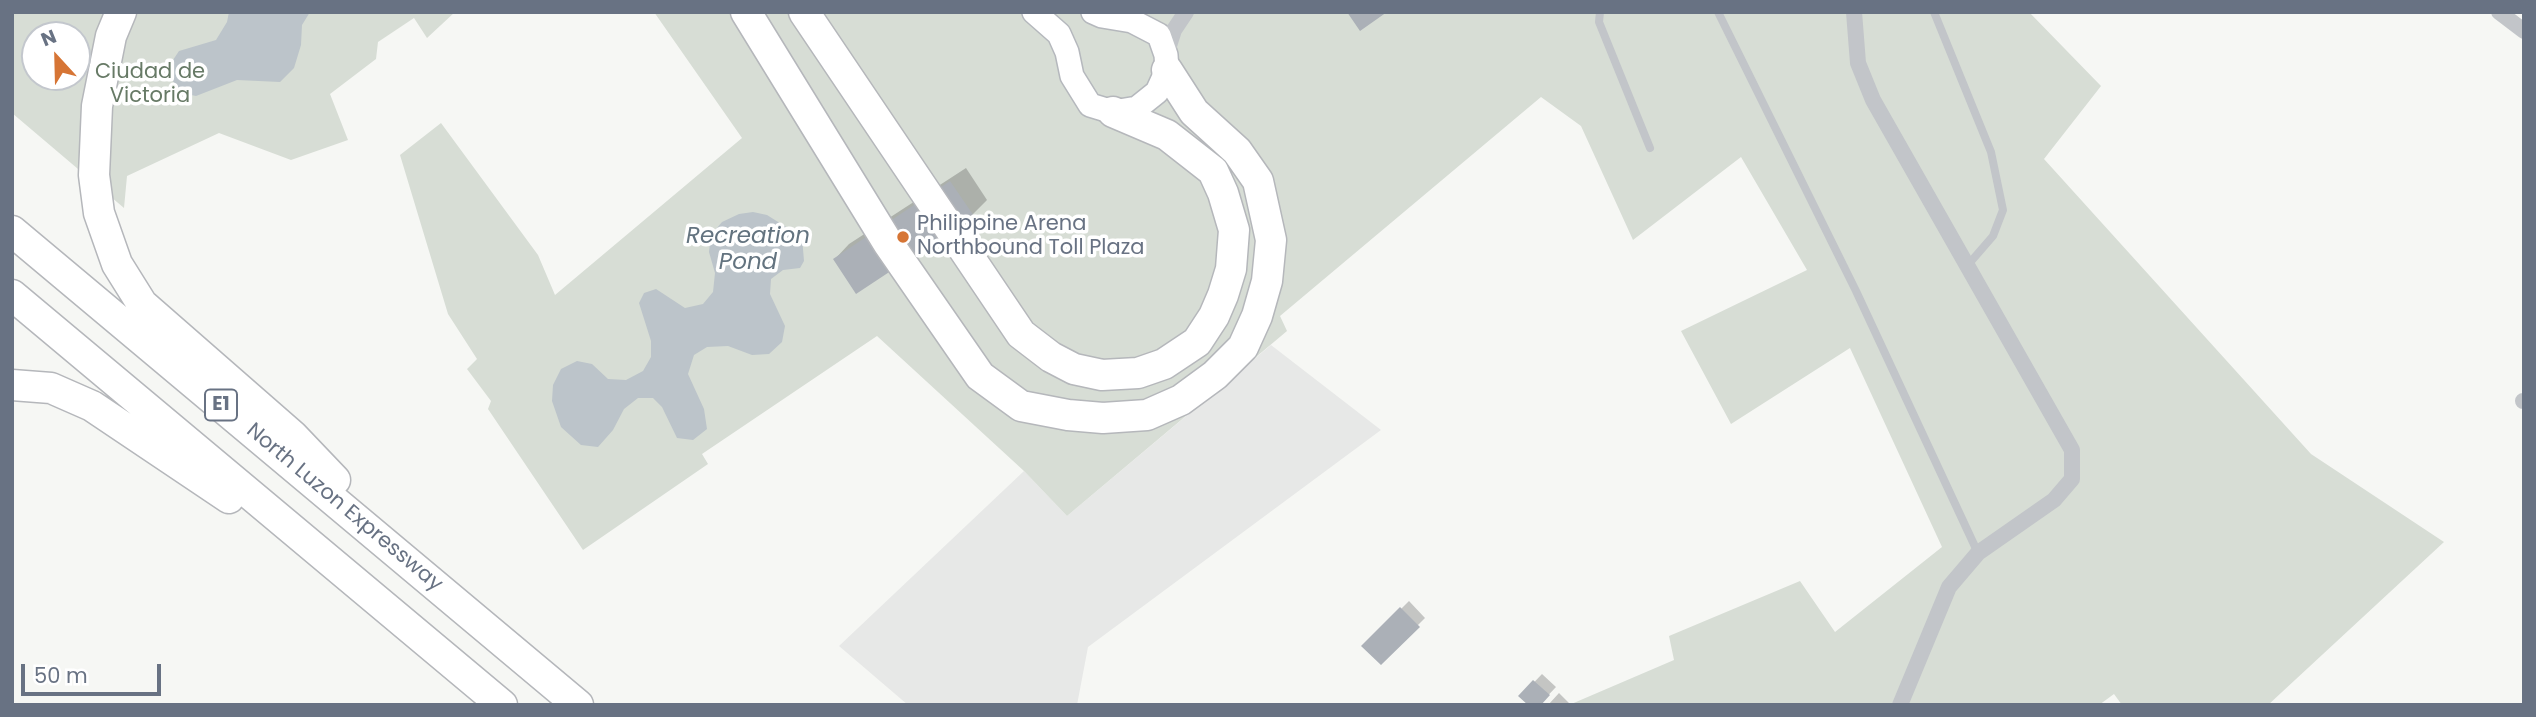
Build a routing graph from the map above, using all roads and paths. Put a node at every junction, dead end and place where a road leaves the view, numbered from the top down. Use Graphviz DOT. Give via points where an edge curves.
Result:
graph roads {
  1 [pos="121,12"];
  2 [pos="746,12"];
  3 [pos="804,12"];
  4 [pos="1034,12"];
  5 [pos="1093,12"];
  6 [pos="1186,12"];
  7 [pos="1600,12"];
  8 [pos="1718,12"];
  9 [pos="1854,12"];
  10 [pos="1934,12"];
  11 [pos="2499,12"];
  12 [pos="2524,31"];
  13 [pos="1167,62"];
  14 [pos="1113,112"];
  15 [pos="1650,148"];
  16 [pos="12,231"];
  17 [pos="1967,266"];
  18 [pos="12,295"];
  19 [pos="12,386"];
  20 [pos="1978,552"];
  21 [pos="429,580"];
  22 [pos="363,588"];
  23 [pos="502,705"];
  24 [pos="578,705"];
  25 [pos="1900,705"];
  1 -- 21 [label="highway" via="111,36 97,106 94,174 99,213 117,264 142,304 293,436"];
  2 -- 13 [label="highway" via="888,243 980,376 1021,406 1068,415 1147,415 1181,400 1243,347 1261,304 1271,240 1258,181 1237,151 1195,111"];
  3 -- 14 [label="highway" via="1021,334 1074,369 1102,374 1138,373 1164,364 1196,342 1223,295 1231,269 1234,230 1213,171 1167,135"];
  4 -- 14 [label="main road" via="1059,34 1072,76 1090,105"];
  5 -- 13 [label="main road" via="1132,21 1159,35"];
  6 -- 13 [label="street" via="1174,30"];
  7 -- 15 [label="lane"];
  8 -- 20 [label="lane"];
  9 -- 17 [label="street" via="1858,63 1873,100"];
  10 -- 17 [label="lane" via="1991,152 2003,210 1993,236"];
  11 -- 12 [label="street"];
  13 -- 14 [label="main road" via="1157,92 1148,102"];
  16 -- 21 [label="highway, North Luzon Expressway / E1"];
  17 -- 20 [label="street" via="2072,450 2072,479 2054,500"];
  18 -- 22 [label="highway, E1"];
  19 -- 22 [label="highway" via="51,388 92,406"];
  20 -- 25 [label="street" via="1949,587"];
  21 -- 24 [label="highway, North Luzon Expressway / E1"];
  22 -- 23 [label="highway, E1"];
}
